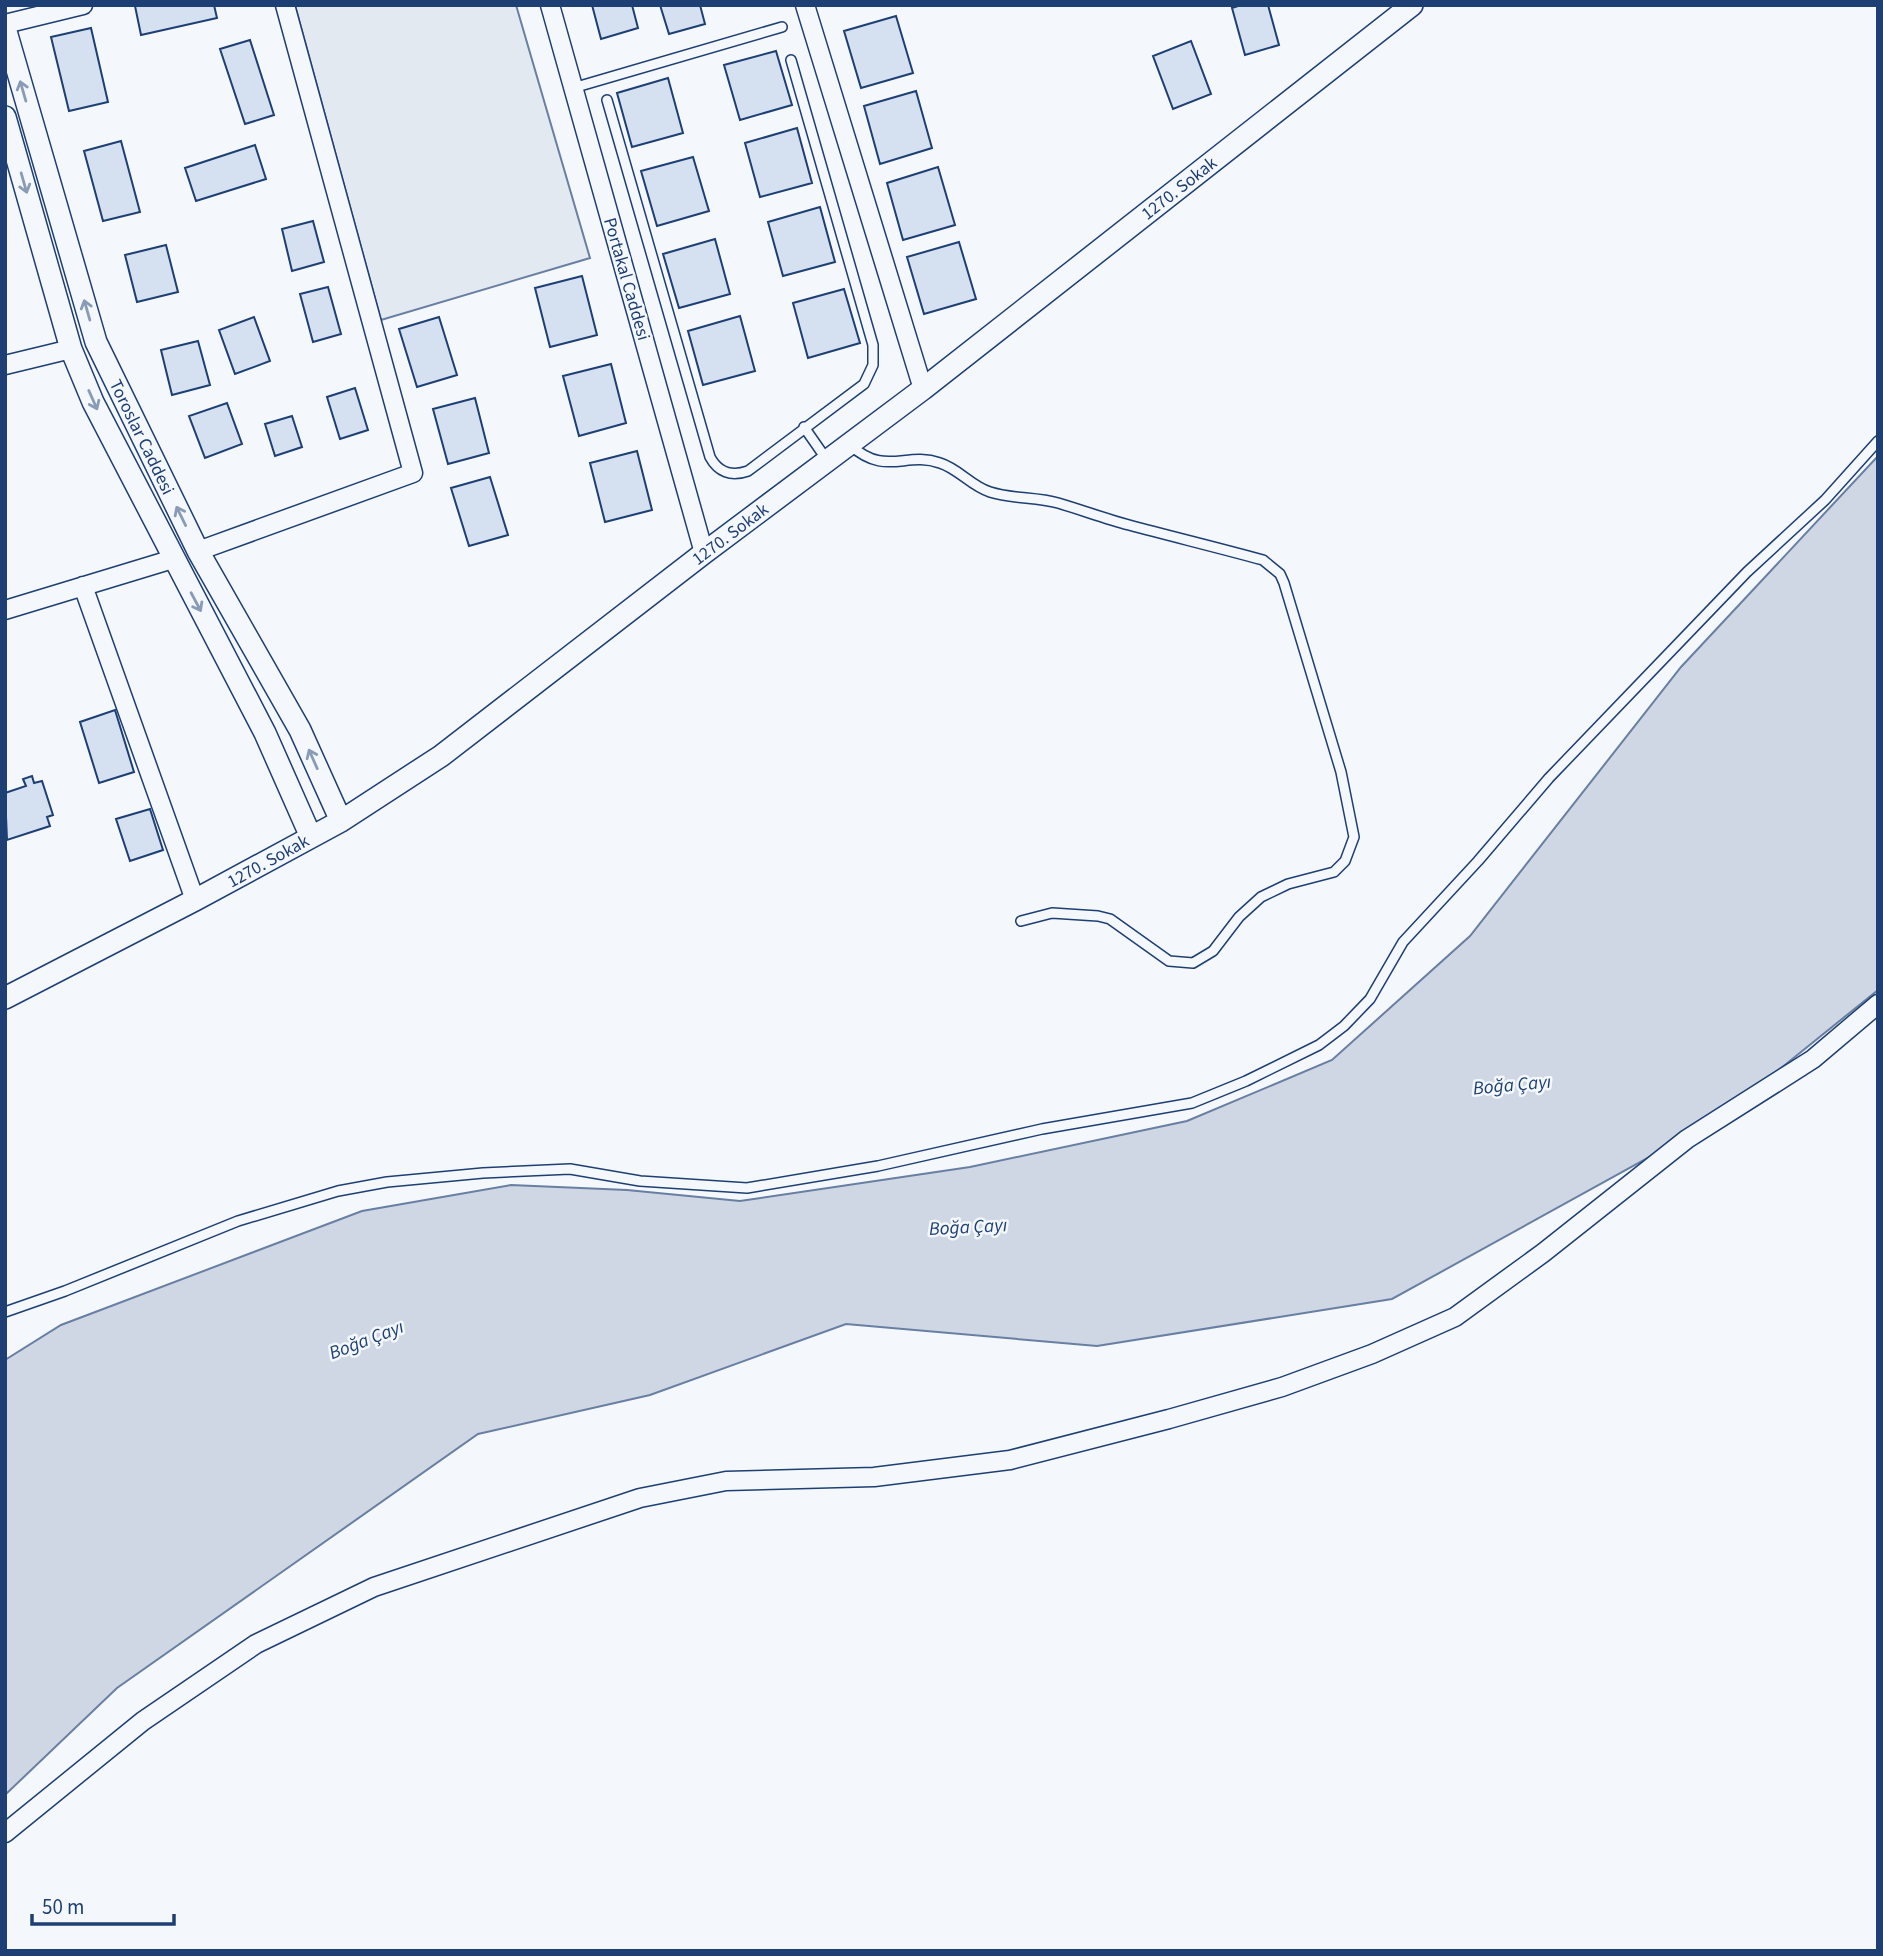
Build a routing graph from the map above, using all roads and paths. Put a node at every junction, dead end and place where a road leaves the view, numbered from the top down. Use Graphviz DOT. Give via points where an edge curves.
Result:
graph roads {
  1 [pos="83,5"];
  2 [pos="285,5"];
  3 [pos="550,5"];
  4 [pos="805,5"];
  5 [pos="1412,5"];
  6 [pos="5,26"];
  7 [pos="782,27"];
  8 [pos="791,60"];
  9 [pos="573,88"];
  10 [pos="607,100"];
  11 [pos="5,117"];
  12 [pos="96,342"];
  13 [pos="71,349"];
  14 [pos="5,365"];
  15 [pos="923,388"];
  16 [pos="804,427"];
  17 [pos="1878,441"];
  18 [pos="849,444"];
  19 [pos="828,460"];
  20 [pos="198,551"];
  21 [pos="704,553"];
  22 [pos="173,559"];
  23 [pos="83,586"];
  24 [pos="5,610"];
  25 [pos="341,821"];
  26 [pos="311,837"];
  27 [pos="195,900"];
  28 [pos="1021,921"];
  29 [pos="5,998"];
  30 [pos="1878,1004"];
  31 [pos="5,1312"];
  32 [pos="5,1833"];
  1 -- 6 [label="street"];
  2 -- 20 [label="street" via="413,473"];
  3 -- 9 [label="street, Portakal Caddesi"];
  4 -- 15 [label="street"];
  5 -- 15 [label="street, 1270. Sokak"];
  12 -- 6 [label="street, Toroslar Caddesi, one-way"];
  7 -- 9 [label="lane"];
  8 -- 16 [label="lane" via="874,355 864,384"];
  9 -- 21 [label="street, Portakal Caddesi"];
  10 -- 16 [label="lane" via="713,464 726,473 748,471"];
  11 -- 13 [label="street, Toroslar Caddesi, one-way"];
  12 -- 13 [label="street"];
  20 -- 12 [label="street, Toroslar Caddesi, one-way"];
  13 -- 14 [label="street"];
  13 -- 22 [label="street, Toroslar Caddesi, one-way"];
  15 -- 18 [label="street, 1270. Sokak"];
  16 -- 19 [label="lane"];
  17 -- 31 [label="lane" via="1549,778 1403,942 1370,999 1344,1026 1318,1045 1246,1081 1192,1103 747,1188 640,1181 570,1169 387,1182 338,1191 238,1221"];
  18 -- 19 [label="street, 1270. Sokak"];
  18 -- 28 [label="lane" via="874,460 931,460 990,492 1055,502 1264,559 1284,583 1341,772 1353,828 1345,861 1334,872 1288,884 1261,897 1213,951 1193,963 1169,961 1110,919 1098,916 1052,914"];
  19 -- 21 [label="street, 1270. Sokak"];
  25 -- 20 [label="street, Toroslar Caddesi, one-way" via="300,730"];
  21 -- 25 [label="street, 1270. Sokak" via="441,757"];
  22 -- 23 [label="street"];
  22 -- 26 [label="street, Toroslar Caddesi, one-way" via="265,733"];
  23 -- 24 [label="street"];
  23 -- 27 [label="street"];
  25 -- 26 [label="street, 1270. Sokak"];
  26 -- 27 [label="street, 1270. Sokak"];
  27 -- 29 [label="street, 1270. Sokak"];
  30 -- 32 [label="street" via="1813,1059 1687,1139 1455,1317 1383,1349 1282,1387 1010,1460 874,1477 726,1481 640,1498 374,1587 256,1644 143,1721"];
}
